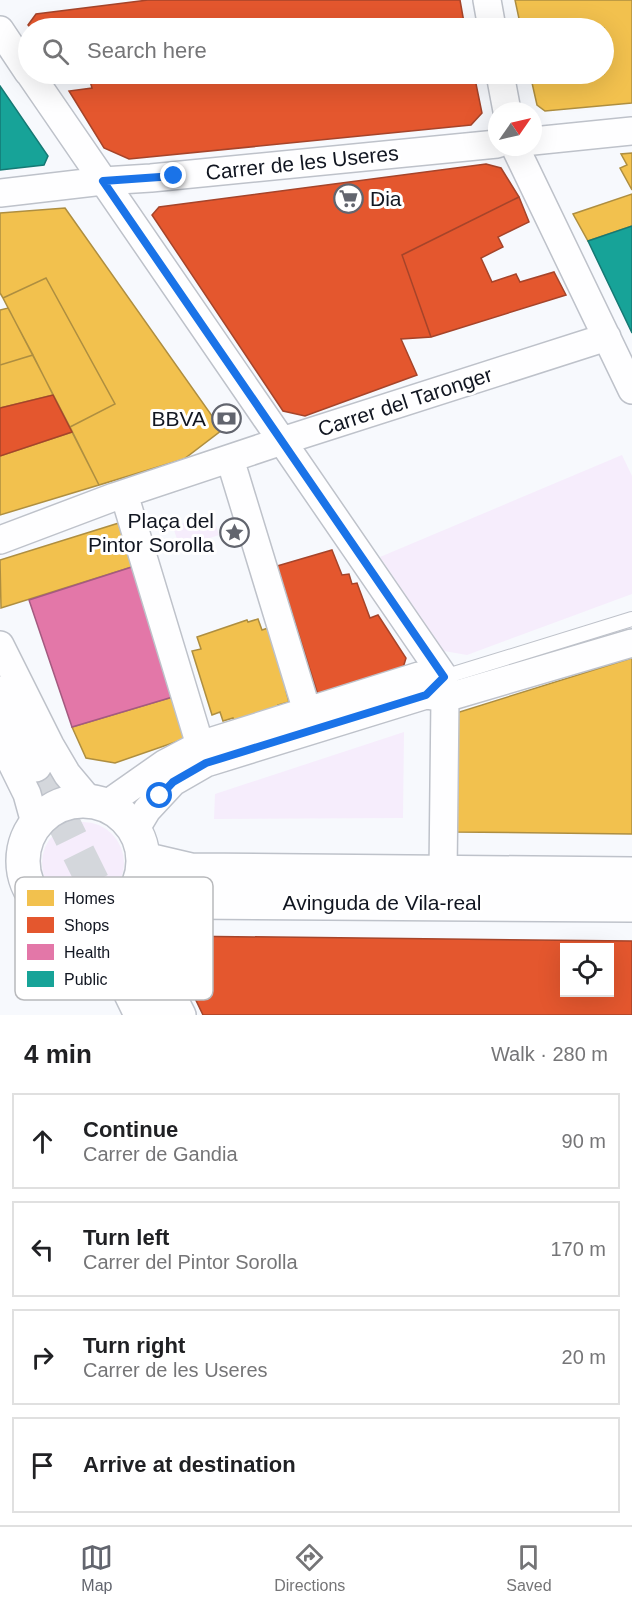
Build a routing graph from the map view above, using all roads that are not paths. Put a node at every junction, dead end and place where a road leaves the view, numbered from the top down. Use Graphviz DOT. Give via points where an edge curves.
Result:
graph roads {
  1 [pos="487,0"];
  2 [pos="490,18"];
  3 [pos="0,30"];
  4 [pos="18,57"];
  5 [pos="37,84"];
  6 [pos="502,84"];
  7 [pos="505,102"];
  8 [pos="632,131"];
  9 [pos="542,140"];
  10 [pos="488,145"];
  11 [pos="519,156"];
  12 [pos="103,181"];
  13 [pos="0,193"];
  14 [pos="607,337"];
  15 [pos="632,390"];
  16 [pos="282,441"];
  17 [pos="230,459"];
  18 [pos="124,494"];
  19 [pos="0,540"];
  20 [pos="632,619"];
  21 [pos="632,643"];
  22 [pos="0,645"];
  23 [pos="438,690"];
  24 [pos="0,693"];
  25 [pos="307,711"];
  26 [pos="0,740"];
  27 [pos="200,745"];
  28 [pos="36,765"];
  29 [pos="97,802"];
  30 [pos="21,835"];
  31 [pos="140,844"];
  32 [pos="443,873"];
  33 [pos="632,874"];
  34 [pos="17,877"];
  35 [pos="134,877"];
  36 [pos="213,902"];
  37 [pos="632,905"];
  38 [pos="131,1000"];
  39 [pos="152,1000"];
  40 [pos="174,1000"];
  41 [pos="138,1015"];
  42 [pos="159,1015"];
  43 [pos="182,1015"];
  1 -- 2 [label="street"];
  3 -- 4 [label="street"];
  5 -- 12 [label="street"];
  6 -- 7 [label="street"];
  8 -- 9 [label="street"];
  10 -- 12 [label="street, Carrer de les Useres"];
  11 -- 14 [label="street"];
  12 -- 13 [label="street, Carrer de les Useres"];
  12 -- 16 [label="street"];
  14 -- 15 [label="street"];
  14 -- 16 [label="street, Carrer del Taronger"];
  16 -- 17 [label="street, Carrer del Taronger"];
  16 -- 23 [label="street"];
  17 -- 18 [label="street, Carrer del Taronger"];
  17 -- 25 [label="street"];
  18 -- 19 [label="street, Carrer del Taronger"];
  18 -- 27 [label="street"];
  20 -- 23 [label="lane"];
  21 -- 23 [label="street"];
  22 -- 29 [label="street" via="61,765"];
  23 -- 25 [label="street" via="419,676"];
  23 -- 31 [label="street" via="206,763 173,782 147,810"];
  23 -- 32 [label="street"];
  24 -- 28 [label="main road"];
  25 -- 27 [label="street"];
  26 -- 30 [label="street" via="27,794"];
  27 -- 29 [label="street"];
  29 -- 30 [label="main road" via="58,804"];
  29 -- 31 [label="main road" via="123,815"];
  30 -- 34 [label="main road" via="22,862"];
  31 -- 32 [label="main road, Avinguda de Vila-real" via="191,870"];
  31 -- 35 [label="main road"];
  32 -- 33 [label="main road, Avinguda de Vila-real"];
  36 -- 37 [label="main road, Avinguda de Vila-real"];
  38 -- 41 [label="street"];
  39 -- 42 [label="main road"];
  40 -- 43 [label="street"];
}
